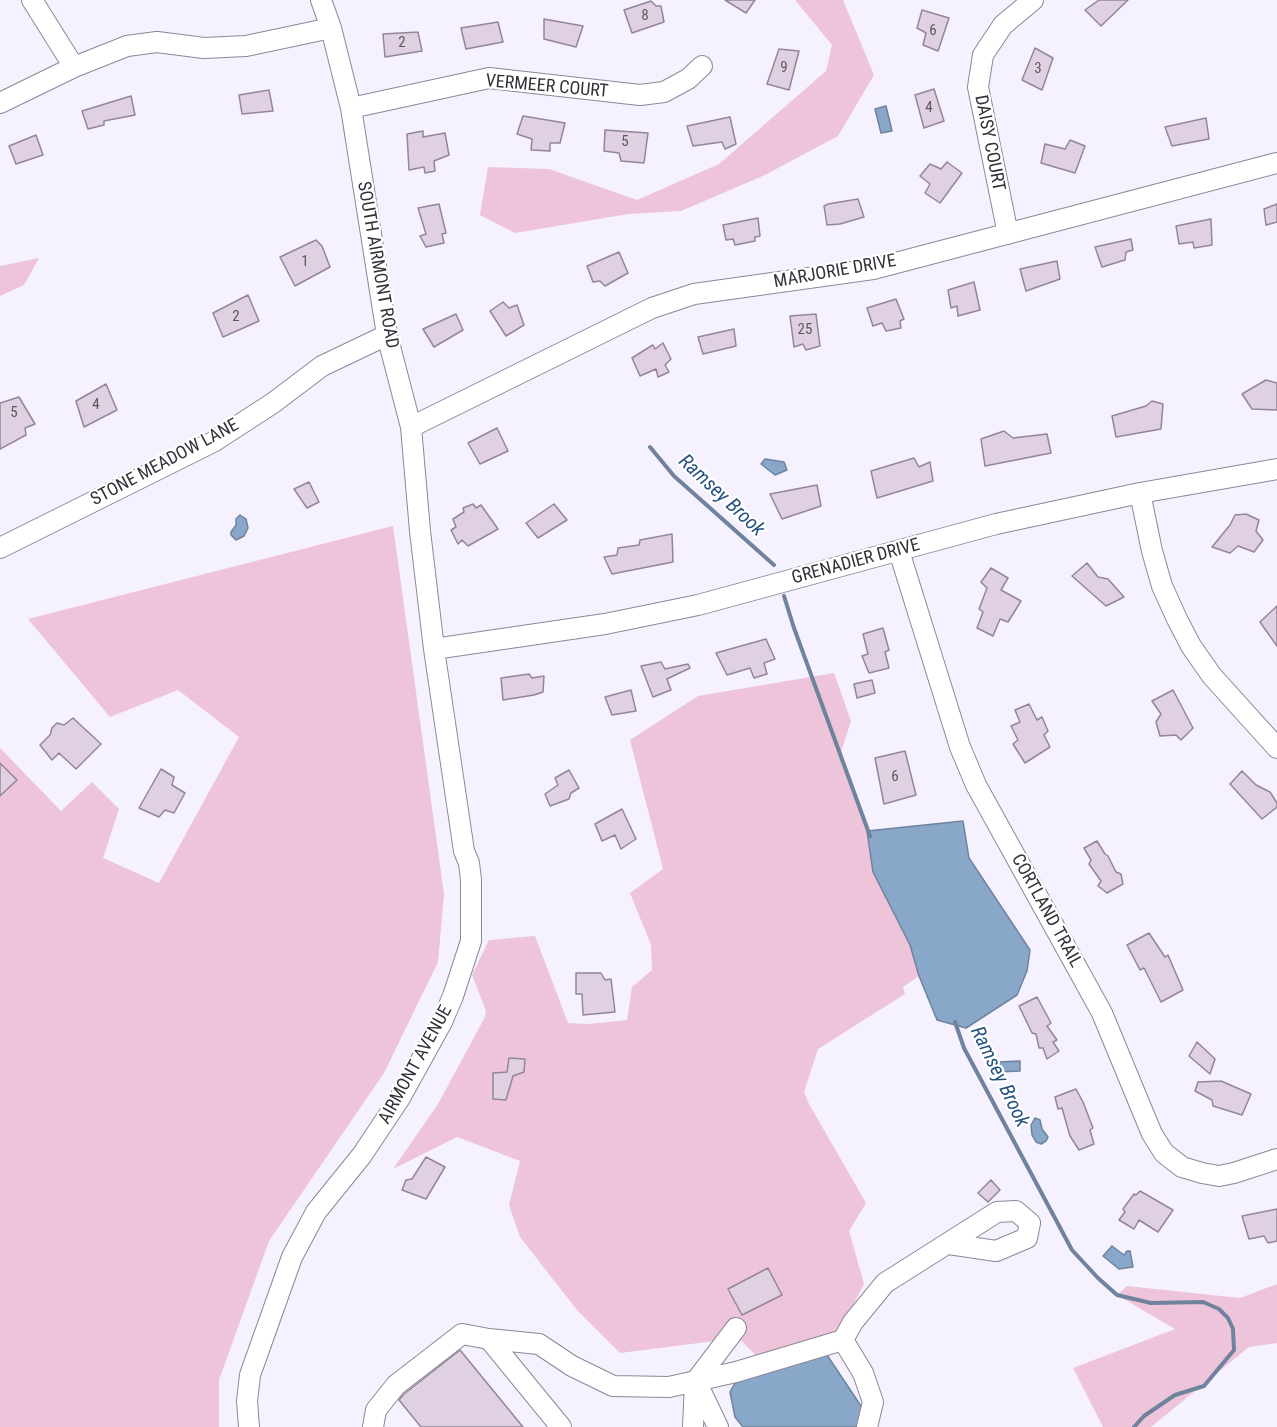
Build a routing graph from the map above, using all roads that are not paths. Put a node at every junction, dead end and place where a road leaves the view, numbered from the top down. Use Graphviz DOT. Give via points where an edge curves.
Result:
graph roads {
  1 [pos="32,0"];
  2 [pos="321,0"];
  3 [pos="1033,0"];
  4 [pos="331,28"];
  5 [pos="702,66"];
  6 [pos="74,67"];
  7 [pos="0,103"];
  8 [pos="351,108"];
  9 [pos="1277,163"];
  10 [pos="1008,234"];
  11 [pos="387,335"];
  12 [pos="411,426"];
  13 [pos="1277,469"];
  14 [pos="1140,493"];
  15 [pos="420,531"];
  16 [pos="0,548"];
  17 [pos="899,550"];
  18 [pos="434,649"];
  19 [pos="1277,748"];
  20 [pos="1277,1159"];
  21 [pos="949,1244"];
  22 [pos="736,1328"];
  23 [pos="489,1339"];
  24 [pos="843,1340"];
  25 [pos="695,1382"];
  26 [pos="249,1427"];
  27 [pos="373,1427"];
  28 [pos="561,1427"];
  29 [pos="693,1427"];
  30 [pos="718,1427"];
  31 [pos="867,1427"];
  1 -- 6 [label="street"];
  2 -- 4 [label="street, SOUTH AIRMONT ROAD"];
  3 -- 10 [label="street, DAISY COURT" via="1003,25 983,55 978,87"];
  4 -- 6 [label="street" via="246,46 204,48 157,42 127,46"];
  4 -- 8 [label="street, SOUTH AIRMONT ROAD"];
  5 -- 8 [label="street, VERMEER COURT" via="664,92 640,95 489,78"];
  6 -- 7 [label="street"];
  8 -- 11 [label="street, SOUTH AIRMONT ROAD"];
  9 -- 10 [label="street, MARJORIE DRIVE"];
  10 -- 12 [label="street, MARJORIE DRIVE" via="873,269 694,294 652,308"];
  11 -- 12 [label="street, SOUTH AIRMONT ROAD"];
  11 -- 16 [label="street, STONE MEADOW LANE" via="322,366 213,442"];
  12 -- 15 [label="street, SOUTH AIRMONT ROAD"];
  13 -- 14 [label="street, GRENADIER DRIVE"];
  14 -- 17 [label="street, GRENADIER DRIVE"];
  14 -- 19 [label="street" via="1162,586 1191,646 1212,676"];
  15 -- 18 [label="street, AIRMONT AVENUE"];
  17 -- 18 [label="street, GRENADIER DRIVE" via="698,604 605,624"];
  17 -- 20 [label="street, CORTLAND TRAIL" via="960,747 976,785 1102,1013 1152,1134 1164,1153 1182,1167 1202,1173 1219,1176"];
  18 -- 26 [label="street, AIRMONT AVENUE" via="469,863 471,941 442,1022 400,1098 362,1155 316,1212 292,1257 250,1375"];
  21 -- 24 [label="street" via="885,1283"];
  22 -- 25 [label="street"];
  23 -- 25 [label="street" via="539,1344 572,1366 614,1386 669,1388"];
  23 -- 27 [label="street" via="462,1334 396,1385 376,1410"];
  23 -- 28 [label="street"];
  24 -- 25 [label="street"];
  24 -- 31 [label="street" via="873,1401"];
  25 -- 29 [label="street"];
  25 -- 30 [label="street"];
}
